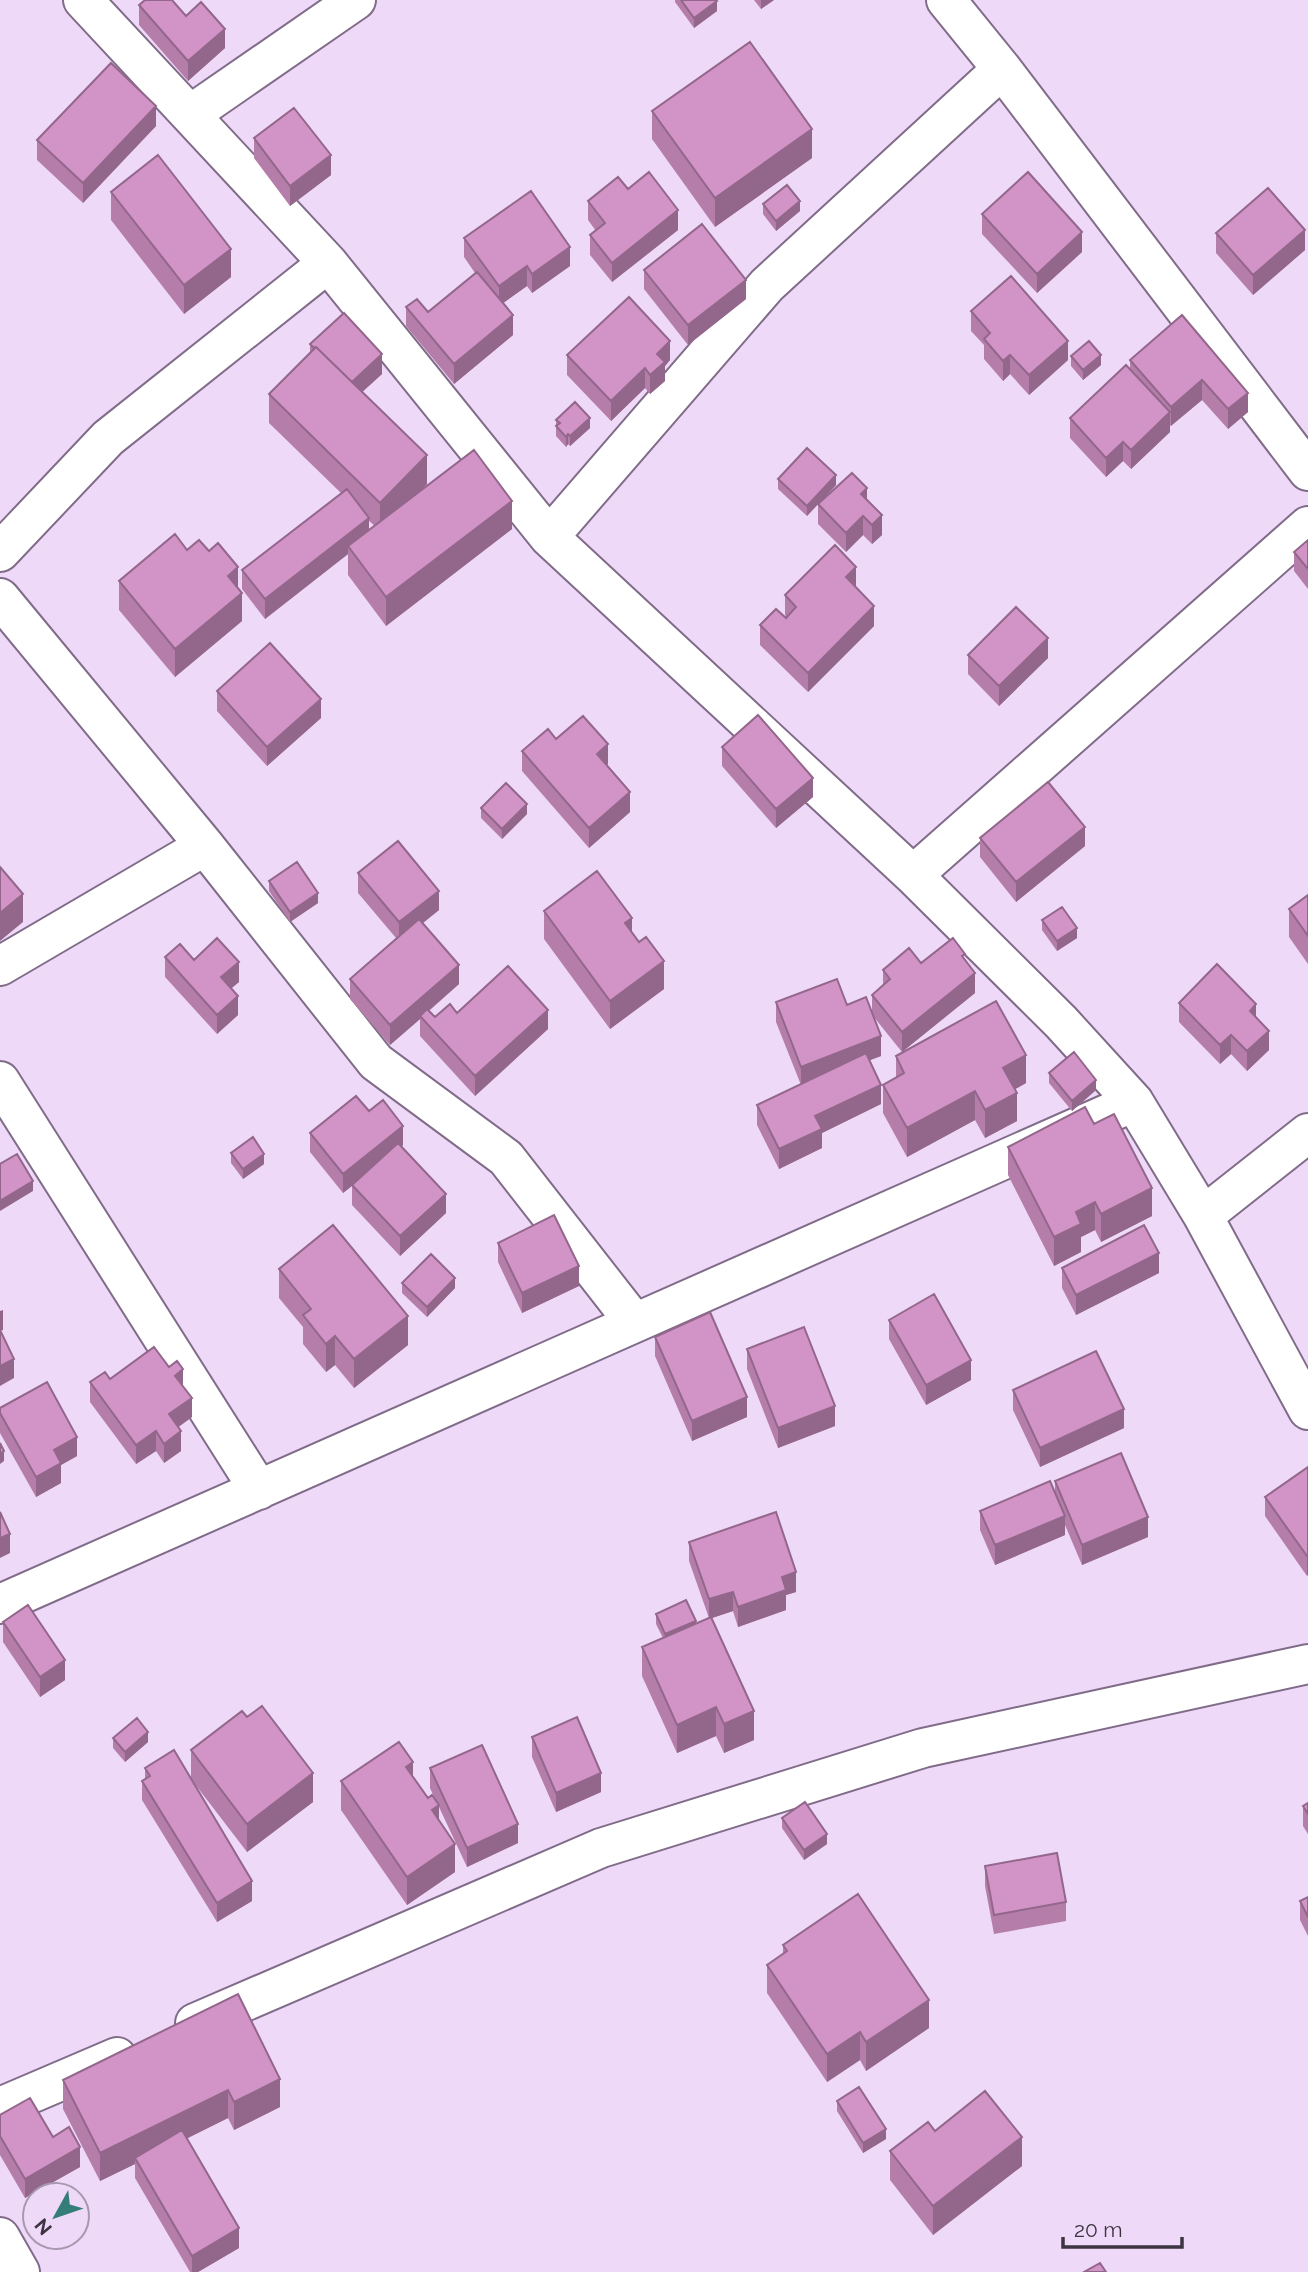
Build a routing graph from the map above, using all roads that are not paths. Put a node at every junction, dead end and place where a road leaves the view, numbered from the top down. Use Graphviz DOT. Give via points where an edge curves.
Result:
graph roads {
  1 [pos="83,0"];
  2 [pos="356,0"];
  3 [pos="946,0"];
  4 [pos="1002,69"];
  5 [pos="191,114"];
  6 [pos="328,263"];
  7 [pos="1308,471"];
  8 [pos="1308,526"];
  9 [pos="549,537"];
  10 [pos="0,552"];
  11 [pos="0,598"];
  12 [pos="205,846"];
  13 [pos="913,875"];
  14 [pos="0,967"];
  15 [pos="0,1081"];
  16 [pos="1134,1102"];
  17 [pos="1308,1133"];
  18 [pos="1203,1216"];
  19 [pos="635,1322"];
  20 [pos="1308,1410"];
  21 [pos="259,1490"];
  22 [pos="0,1604"];
  23 [pos="1308,1664"];
  24 [pos="0,2107"];
  25 [pos="0,2237"];
  26 [pos="20,2272"];
  1 -- 5 [label="street"];
  2 -- 5 [label="street"];
  3 -- 4 [label="street"];
  4 -- 7 [label="street"];
  4 -- 9 [label="street" via="767,285"];
  5 -- 6 [label="street"];
  6 -- 9 [label="street"];
  6 -- 10 [label="street" via="108,438"];
  8 -- 13 [label="street"];
  9 -- 13 [label="street"];
  11 -- 12 [label="street"];
  12 -- 14 [label="street"];
  12 -- 19 [label="street" via="376,1062 506,1158"];
  13 -- 16 [label="street" via="1061,1022"];
  15 -- 21 [label="street"];
  16 -- 18 [label="street"];
  16 -- 19 [label="street"];
  17 -- 18 [label="street"];
  18 -- 20 [label="street"];
  19 -- 21 [label="street"];
  21 -- 22 [label="street"];
  23 -- 24 [label="street" via="923,1748 601,1848"];
  25 -- 26 [label="street"];
}
